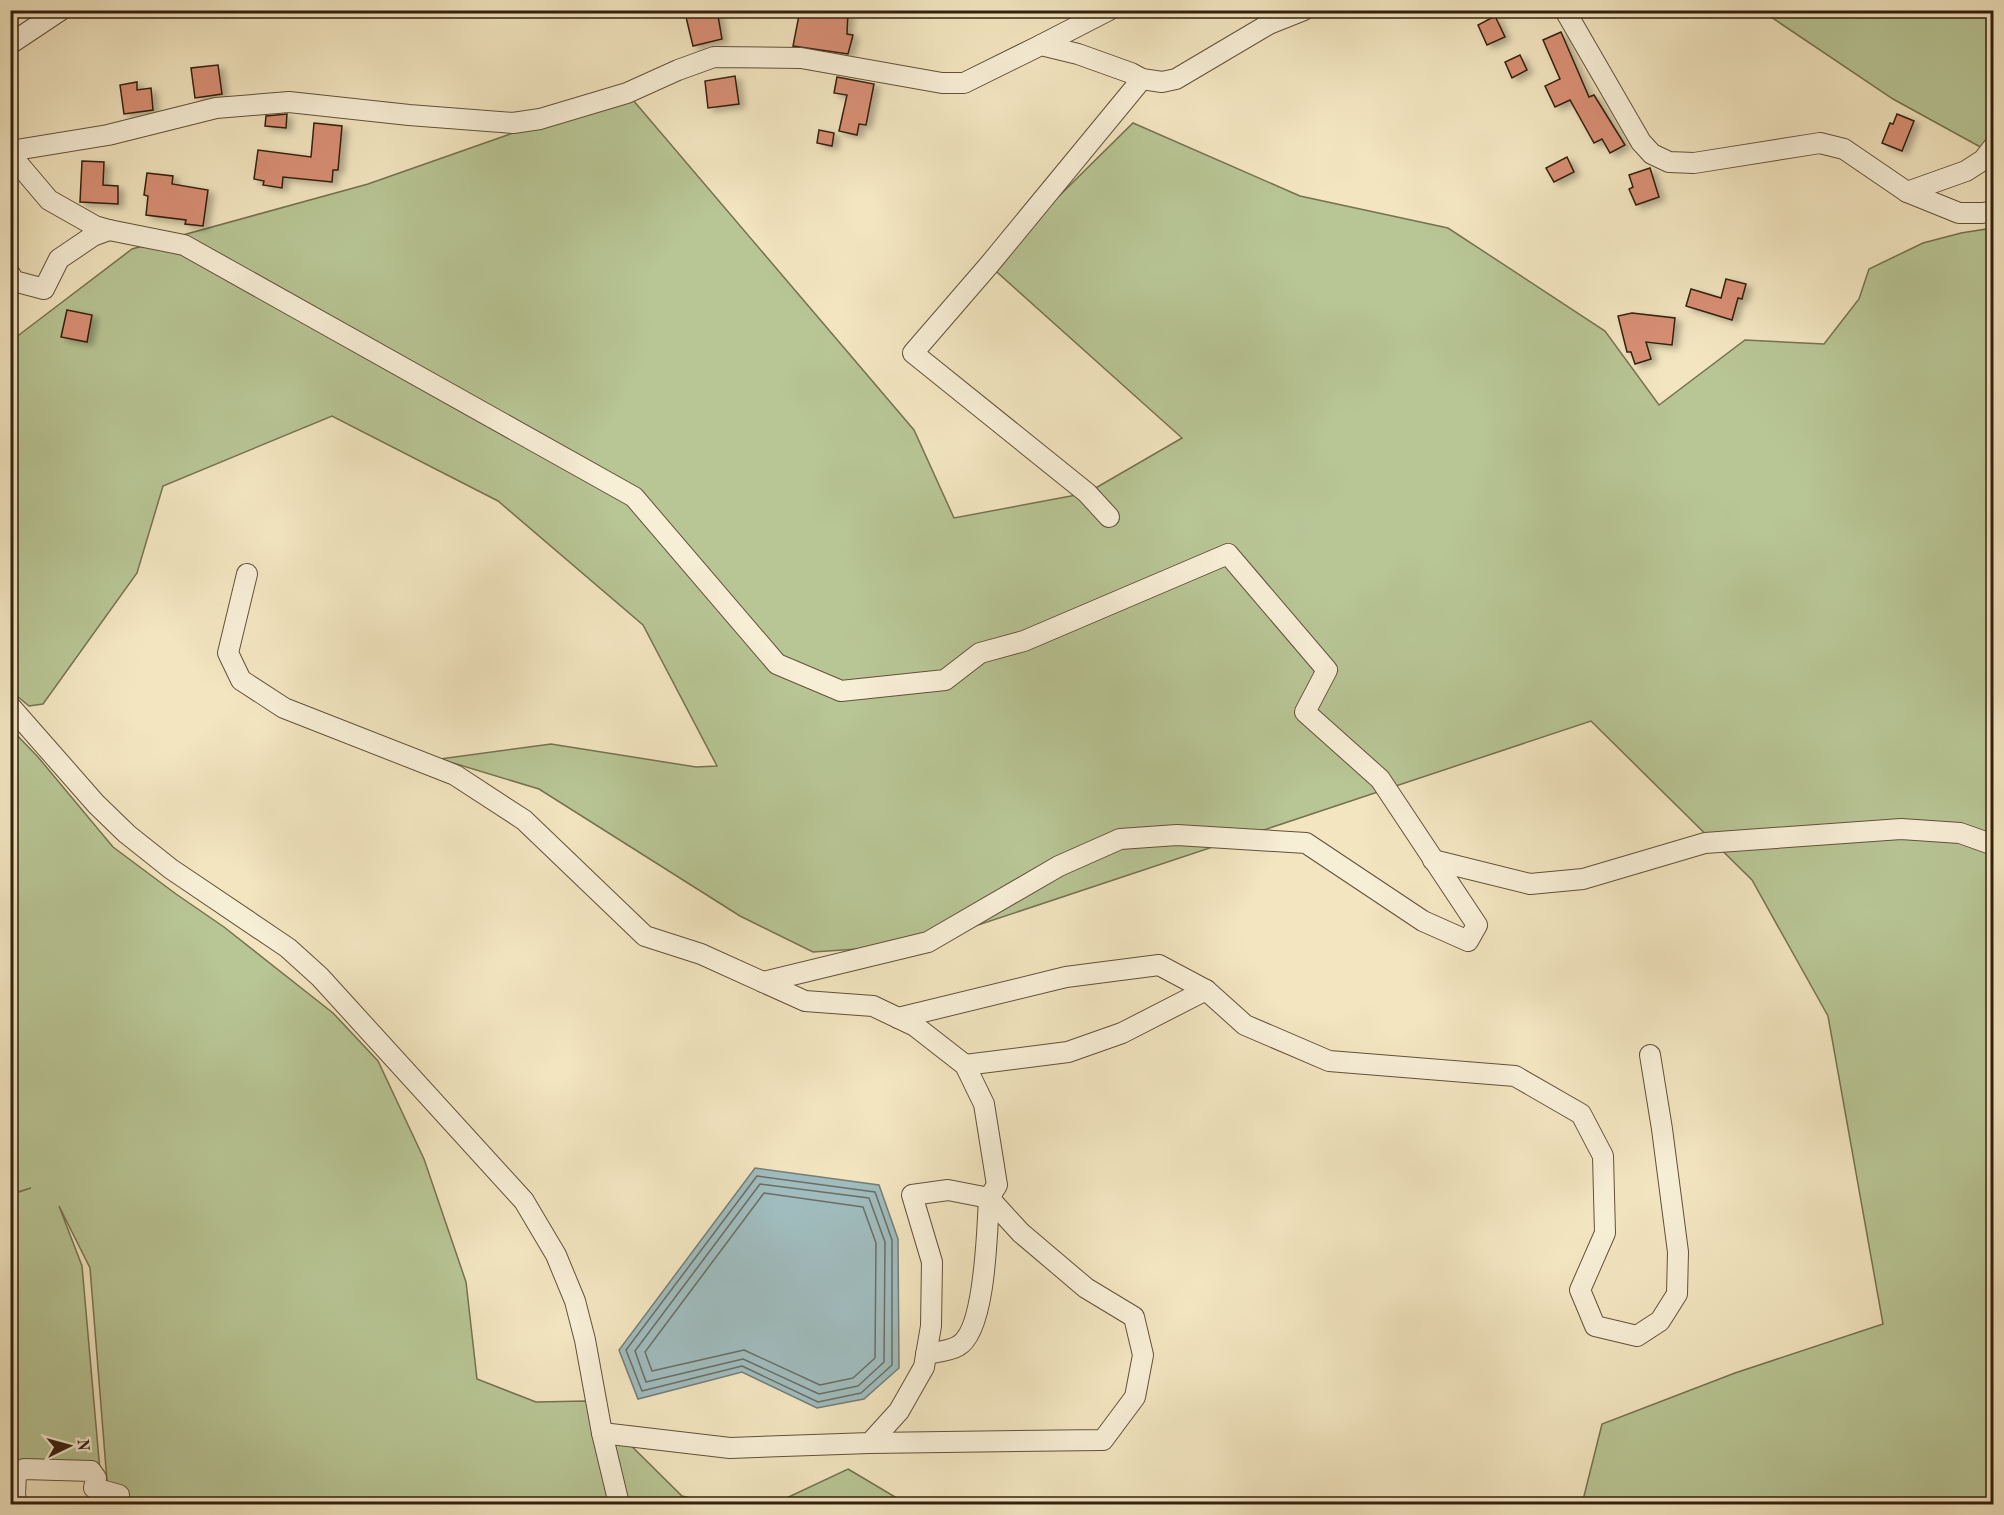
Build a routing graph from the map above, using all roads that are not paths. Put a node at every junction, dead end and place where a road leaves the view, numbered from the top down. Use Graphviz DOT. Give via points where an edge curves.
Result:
graph roads {
  1 [pos="61,10"];
  2 [pos="1109,10"];
  3 [pos="1304,10"];
  4 [pos="1564,10"];
  5 [pos="10,44"];
  6 [pos="1041,45"];
  7 [pos="1142,79"];
  8 [pos="1994,146"];
  9 [pos="10,152"];
  10 [pos="1907,192"];
  11 [pos="1994,211"];
  12 [pos="109,230"];
  13 [pos="10,274"];
  14 [pos="1109,517"];
  15 [pos="247,574"];
  16 [pos="10,706"];
  17 [pos="1994,845"];
  18 [pos="1433,860"];
  19 [pos="763,982"];
  20 [pos="1206,990"];
  21 [pos="898,1018"];
  22 [pos="1650,1055"];
  23 [pos="965,1065"];
  24 [pos="989,1198"];
  25 [pos="926,1354"];
  26 [pos="602,1433"];
  27 [pos="870,1443"];
  28 [pos="17,1504"];
  29 [pos="117,1504"];
  30 [pos="619,1504"];
  1 -- 5 [label="street"];
  2 -- 6 [label="street"];
  3 -- 7 [label="street" via="1269,24 1176,79"];
  4 -- 10 [label="street" via="1641,142 1652,154 1670,162 1694,163 1821,142 1844,149"];
  6 -- 7 [label="street" via="1078,54"];
  6 -- 9 [label="street" via="964,82 942,83 801,58 714,57 627,93 540,119 513,123 289,102 216,108 108,135"];
  7 -- 14 [label="street" via="913,353 1087,494"];
  8 -- 10 [label="street" via="1983,160 1966,171"];
  9 -- 12 [label="street" via="49,200"];
  10 -- 11 [label="street" via="1959,213"];
  12 -- 13 [label="street" via="59,259 44,289 14,281"];
  12 -- 18 [label="street" via="184,245 634,497 777,664 841,691 945,680 980,653 1024,641 1228,554 1327,670 1305,712 1380,779"];
  15 -- 19 [label="street" via="228,653 241,680 284,708 455,775 524,820 645,936 701,954"];
  16 -- 26 [label="street" via="127,834 171,869 288,948 320,977 524,1201 556,1255 575,1301"];
  17 -- 18 [label="street" via="1960,833 1901,829 1705,843 1583,879 1530,884"];
  18 -- 19 [label="street" via="1477,925 1468,941 1423,921 1306,843 1177,835 1120,839 1059,866 928,942"];
  19 -- 21 [label="street" via="805,1001 873,1006"];
  20 -- 21 [label="street" via="1159,965 1066,977"];
  20 -- 22 [label="street" via="1245,1025 1329,1061 1515,1076 1581,1114 1603,1156 1605,1233 1580,1290 1594,1326 1637,1336 1660,1321 1677,1294 1678,1252"];
  20 -- 23 [label="street" via="1122,1032 1068,1052"];
  21 -- 23 [label="street" via="915,1026"];
  23 -- 24 [label="street" via="984,1104 997,1185"];
  24 -- 25 [label="street" via="983,1287 968,1338 958,1347"];
  24 -- 25 [label="street" via="948,1190 912,1195 932,1262 931,1326"];
  24 -- 27 [label="street" via="1022,1233 1086,1288 1134,1317 1143,1355 1135,1397 1103,1440"];
  25 -- 27 [label="street" via="924,1367 899,1411"];
  26 -- 27 [label="street" via="730,1448"];
  26 -- 30 [label="street"];
  28 -- 29 [label="street" via="16,1474 24,1469 91,1471 96,1478 94,1488 119,1495"];
}
